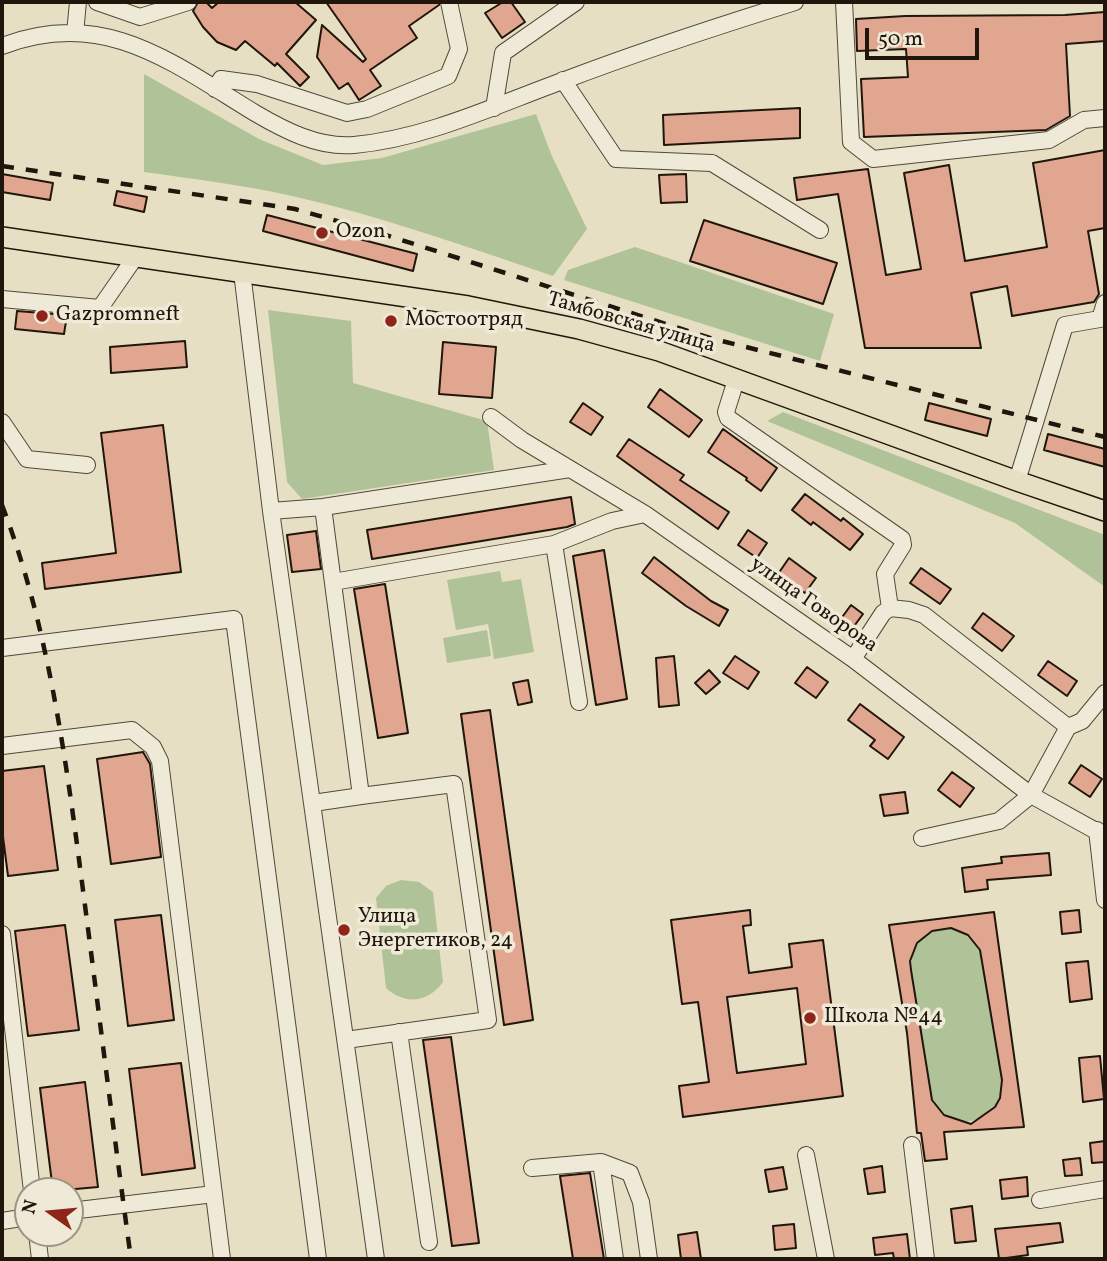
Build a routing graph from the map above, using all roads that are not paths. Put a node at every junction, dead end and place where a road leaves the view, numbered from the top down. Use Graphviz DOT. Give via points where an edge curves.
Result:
graph roads {
  1 [pos="78,2"];
  2 [pos="97,2"];
  3 [pos="188,2"];
  4 [pos="449,2"];
  5 [pos="576,2"];
  6 [pos="795,2"];
  7 [pos="844,2"];
  8 [pos="556,7"];
  9 [pos="75,33"];
  10 [pos="2,47"];
  11 [pos="563,80"];
  12 [pos="215,89"];
  13 [pos="494,108"];
  14 [pos="1105,118"];
  15 [pos="820,230"];
  16 [pos="2,237"];
  17 [pos="136,256"];
  18 [pos="242,272"];
  19 [pos="2,299"];
  20 [pos="1105,303"];
  21 [pos="736,380"];
  22 [pos="491,417"];
  23 [pos="2,422"];
  24 [pos="87,465"];
  25 [pos="570,469"];
  26 [pos="1017,481"];
  27 [pos="323,507"];
  28 [pos="271,511"];
  29 [pos="1105,511"];
  30 [pos="645,514"];
  31 [pos="554,544"];
  32 [pos="333,582"];
  33 [pos="890,608"];
  34 [pos="2,648"];
  35 [pos="853,659"];
  36 [pos="1105,693"];
  37 [pos="579,702"];
  38 [pos="1068,727"];
  39 [pos="2,746"];
  40 [pos="1031,795"];
  41 [pos="361,796"];
  42 [pos="313,803"];
  43 [pos="1101,833"];
  44 [pos="922,838"];
  45 [pos="1105,900"];
  46 [pos="2,934"];
  47 [pos="399,1032"];
  48 [pos="346,1040"];
  49 [pos="912,1146"];
  50 [pos="806,1155"];
  51 [pos="601,1162"];
  52 [pos="532,1168"];
  53 [pos="30,1177"];
  54 [pos="1105,1189"];
  55 [pos="214,1194"];
  56 [pos="1040,1200"];
  57 [pos="84,1208"];
  58 [pos="429,1242"];
  59 [pos="222,1259"];
  60 [pos="318,1259"];
  61 [pos="376,1259"];
  62 [pos="615,1259"];
  63 [pos="649,1259"];
  64 [pos="826,1259"];
  65 [pos="926,1259"];
  1 -- 9 [label="street"];
  2 -- 3 [label="street" via="140,16"];
  4 -- 12 [label="street" via="459,49 448,76 367,109 346,113 257,84 221,79"];
  5 -- 8 [label="street"];
  6 -- 11 [label="street"];
  7 -- 14 [label="street" via="851,142 873,159 1049,140 1084,120"];
  8 -- 13 [label="street" via="503,53"];
  9 -- 10 [label="street" via="50,32"];
  9 -- 12 [label="street" via="121,39 149,50"];
  11 -- 13 [label="street"];
  11 -- 15 [label="street" via="617,159 712,163"];
  12 -- 13 [label="street" via="282,129 317,141 352,145 425,132"];
  16 -- 17 [label="main road, Тамбовская улица"];
  17 -- 18 [label="main road, Тамбовская улица"];
  17 -- 19 [label="street" via="100,308"];
  18 -- 21 [label="main road, Тамбовская улица" via="468,306 579,329 659,351"];
  18 -- 28 [label="street"];
  20 -- 26 [label="street" via="1100,319 1065,325"];
  21 -- 26 [label="main road, Тамбовская улица"];
  21 -- 33 [label="street" via="728,418 902,539 885,574"];
  22 -- 25 [label="street, улица Говорова"];
  23 -- 24 [label="street" via="27,459"];
  25 -- 27 [label="street"];
  25 -- 30 [label="street, улица Говорова"];
  26 -- 29 [label="main road, Тамбовская улица"];
  27 -- 28 [label="street"];
  27 -- 32 [label="street"];
  28 -- 42 [label="street"];
  30 -- 31 [label="street" via="612,521"];
  30 -- 35 [label="street, улица Говорова"];
  31 -- 32 [label="street"];
  31 -- 37 [label="street"];
  32 -- 41 [label="street"];
  33 -- 35 [label="street"];
  33 -- 38 [label="street" via="924,615"];
  34 -- 60 [label="street" via="234,619"];
  35 -- 40 [label="street, улица Говорова"];
  36 -- 38 [label="street" via="1083,721"];
  38 -- 40 [label="street"];
  39 -- 55 [label="street" via="132,730 153,747 160,761"];
  40 -- 43 [label="street, улица Говорова"];
  40 -- 44 [label="street" via="999,821"];
  41 -- 42 [label="street"];
  41 -- 47 [label="street" via="454,784 488,1020"];
  42 -- 48 [label="street"];
  43 -- 45 [label="street"];
  46 -- 53 [label="street"];
  47 -- 48 [label="street"];
  47 -- 58 [label="street"];
  48 -- 61 [label="street"];
  49 -- 65 [label="street"];
  50 -- 64 [label="street"];
  51 -- 52 [label="street"];
  51 -- 62 [label="street"];
  51 -- 63 [label="street" via="630,1173 641,1202"];
  54 -- 56 [label="street"];
  55 -- 57 [label="street"];
  55 -- 59 [label="street"];
}
